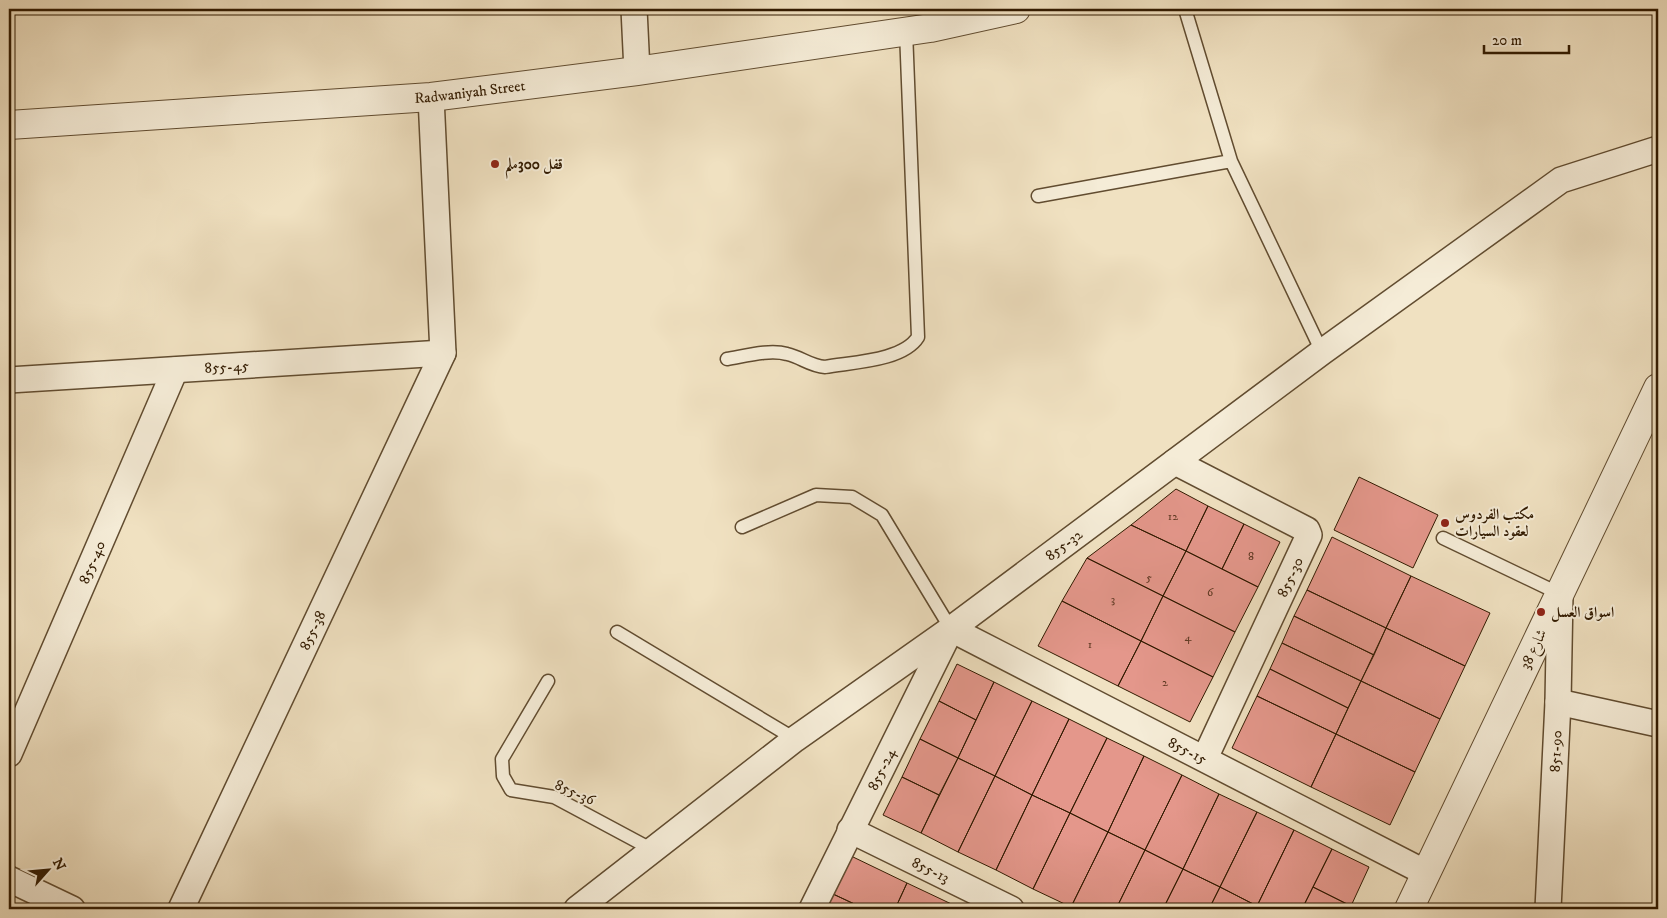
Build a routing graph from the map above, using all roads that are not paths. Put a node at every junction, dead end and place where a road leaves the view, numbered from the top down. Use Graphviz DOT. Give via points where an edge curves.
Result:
graph roads {
  1 [pos="634,9"];
  2 [pos="980,9"];
  3 [pos="1016,9"];
  4 [pos="1185,9"];
  5 [pos="918,30"];
  6 [pos="637,71"];
  7 [pos="431,96"];
  8 [pos="9,125"];
  9 [pos="1658,150"];
  10 [pos="1231,161"];
  11 [pos="1038,196"];
  12 [pos="1322,352"];
  13 [pos="443,353"];
  14 [pos="727,359"];
  15 [pos="175,370"];
  16 [pos="9,380"];
  17 [pos="1658,388"];
  18 [pos="1175,462"];
  19 [pos="742,527"];
  20 [pos="1443,538"];
  21 [pos="1560,594"];
  22 [pos="951,629"];
  23 [pos="617,632"];
  24 [pos="548,680"];
  25 [pos="1558,702"];
  26 [pos="1658,724"];
  27 [pos="795,740"];
  28 [pos="9,754"];
  29 [pos="1205,758"];
  30 [pos="850,830"];
  31 [pos="653,850"];
  32 [pos="1426,873"];
  33 [pos="9,879"];
  34 [pos="984,904"];
  35 [pos="72,909"];
  36 [pos="181,909"];
  37 [pos="577,909"];
  38 [pos="812,909"];
  39 [pos="1011,909"];
  40 [pos="1409,909"];
  41 [pos="1548,909"];
  1 -- 6 [label="street"];
  2 -- 5 [label="street"];
  3 -- 5 [label="street"];
  4 -- 10 [label="lane"];
  5 -- 6 [label="street, Radwaniyah Street"];
  5 -- 14 [label="lane" via="918,337 912,346 899,353 825,367 813,366 778,352"];
  6 -- 7 [label="street, Radwaniyah Street"];
  7 -- 8 [label="street, Radwaniyah Street"];
  7 -- 13 [label="street"];
  9 -- 12 [label="street, 855-32" via="1560,180"];
  10 -- 11 [label="lane"];
  10 -- 12 [label="lane"];
  12 -- 18 [label="street, 855-32"];
  13 -- 15 [label="street, 855-45"];
  13 -- 36 [label="street, 855-38"];
  15 -- 16 [label="street, 855-45"];
  15 -- 28 [label="street, 855-40"];
  17 -- 21 [label="street, شارع 38"];
  18 -- 22 [label="street, 855-32"];
  18 -- 29 [label="street, 855-30" via="1307,530 1309,535"];
  19 -- 22 [label="lane" via="816,495 852,496 882,514"];
  20 -- 21 [label="lane"];
  21 -- 25 [label="street, 851-90"];
  21 -- 32 [label="street, شارع 38"];
  22 -- 27 [label="street, 855-32"];
  22 -- 29 [label="street, 855-15"];
  22 -- 30 [label="street, 855-24"];
  23 -- 27 [label="lane"];
  24 -- 31 [label="lane, 855-36" via="502,759 503,776 511,790 554,797"];
  25 -- 26 [label="street"];
  25 -- 41 [label="street, 851-90"];
  27 -- 31 [label="street, 855-32"];
  29 -- 32 [label="street, 855-15"];
  30 -- 34 [label="street, 855-13"];
  30 -- 38 [label="street, 855-24"];
  31 -- 37 [label="street, 855-32"];
  32 -- 40 [label="street, شارع 38"];
  33 -- 35 [label="street"];
  34 -- 39 [label="street, 855-13"];
}
